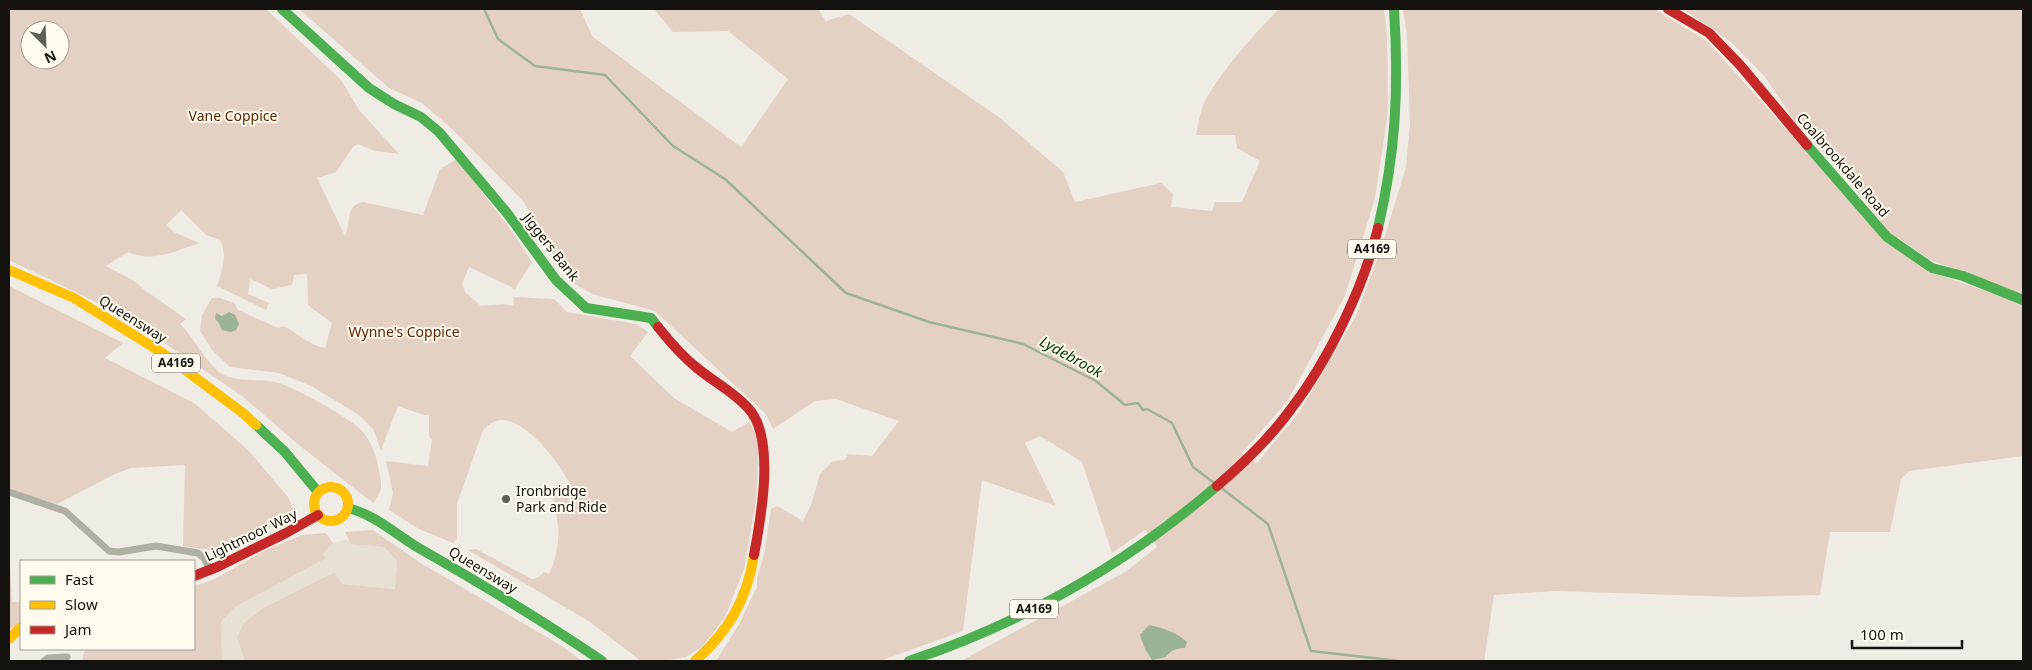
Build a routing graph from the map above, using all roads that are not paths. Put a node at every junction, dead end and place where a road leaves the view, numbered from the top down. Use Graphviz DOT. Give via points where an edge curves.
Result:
graph roads {
  1 [pos="282,9"];
  2 [pos="1394,9"];
  3 [pos="1668,9"];
  4 [pos="9,270"];
  5 [pos="2023,300"];
  6 [pos="9,492"];
  7 [pos="318,492"];
  8 [pos="348,508"];
  9 [pos="318,515"];
  10 [pos="211,571"];
  11 [pos="195,576"];
  12 [pos="20,628"];
  13 [pos="9,639"];
  14 [pos="67,658"];
  15 [pos="698,660"];
  16 [pos="44,661"];
  17 [pos="602,661"];
  18 [pos="909,661"];
  1 -- 15 [label="main road, Jiggers Bank" via="369,88 421,117 439,132 507,213 556,280 586,308 651,318 697,369 725,387 754,414 766,446 753,568 742,600 720,636"];
  2 -- 18 [label="main road, A4169" via="1399,52 1398,111 1383,215 1352,305 1287,416 1250,456 1196,504 1105,569 997,628"];
  3 -- 5 [label="main road, Coalbrookdale Road" via="1710,33 1887,238 1932,268 1963,276"];
  4 -- 7 [label="main road, Queensway / A4169" via="74,298 161,352 243,413 285,452"];
  6 -- 10 [label="street" via="65,511 109,551 156,546 198,553"];
  7 -- 8 [label="main road" via="328,487 339,489 347,496"];
  7 -- 9 [label="main road" via="314,501"];
  8 -- 9 [label="main road" via="334,521"];
  8 -- 17 [label="main road, Queensway" via="378,520 405,540 565,634"];
  9 -- 10 [label="main road, Lightmoor Way"];
  10 -- 11 [label="main road, Lightmoor Way"];
  12 -- 13 [label="main road"];
  14 -- 16 [label="street"];
}
